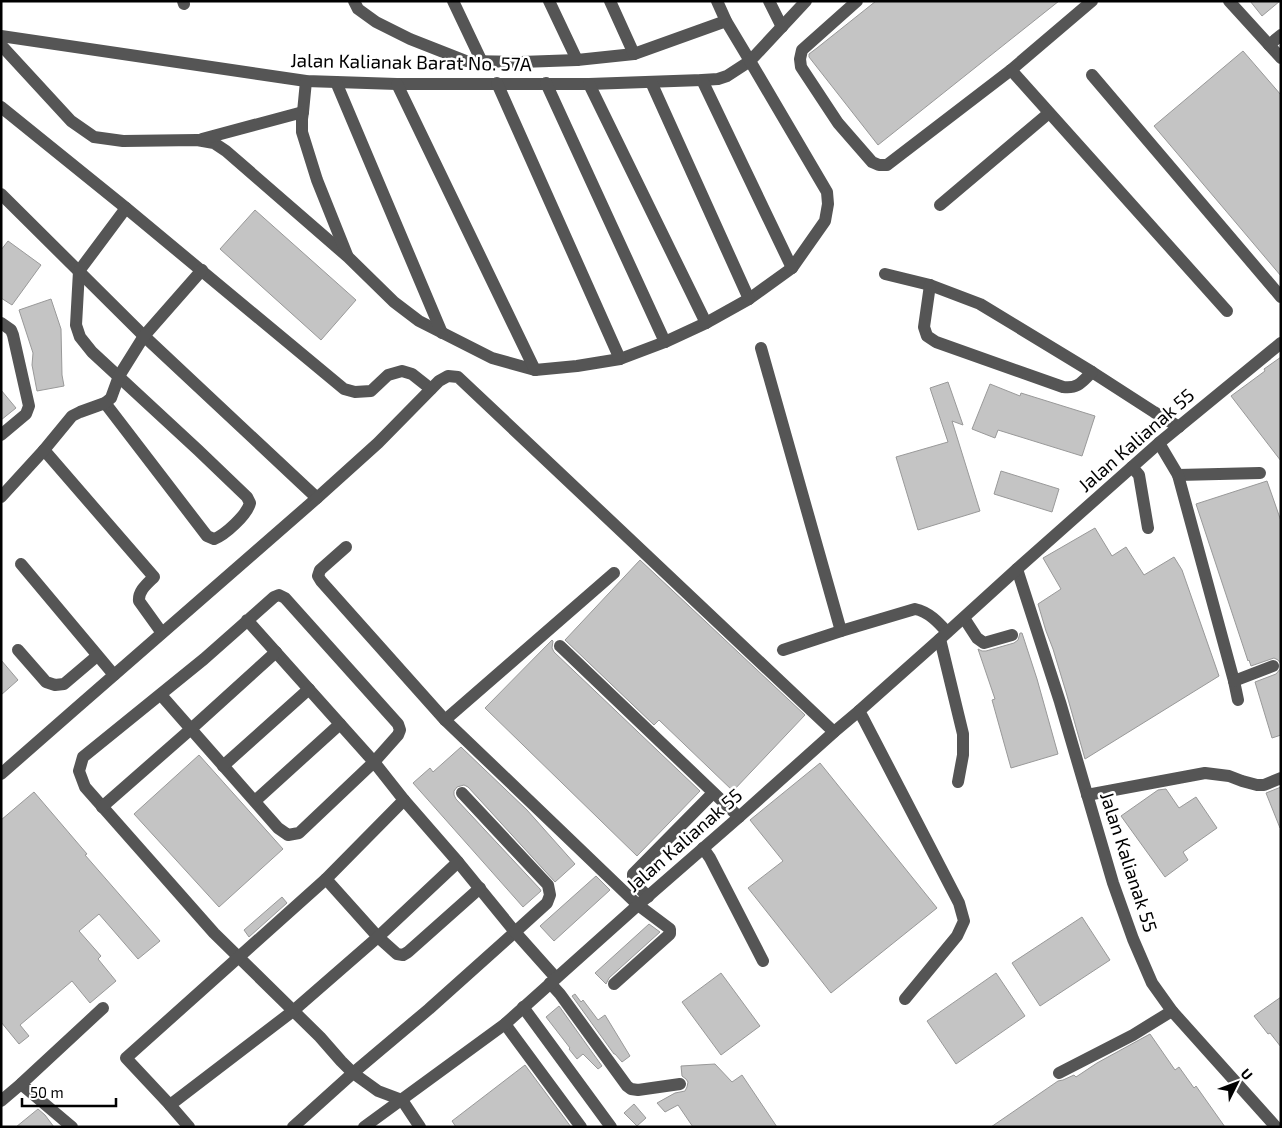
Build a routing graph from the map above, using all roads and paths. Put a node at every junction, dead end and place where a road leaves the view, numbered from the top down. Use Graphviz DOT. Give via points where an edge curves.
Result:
graph roads {
  1 [pos="354,1"];
  2 [pos="452,1"];
  3 [pos="549,1"];
  4 [pos="610,1"];
  5 [pos="718,1"];
  6 [pos="769,1"];
  7 [pos="806,1"];
  8 [pos="857,1"];
  9 [pos="1092,1"];
  10 [pos="1228,1"];
  11 [pos="726,21"];
  12 [pos="782,27"];
  13 [pos="1281,35"];
  14 [pos="1,36"];
  15 [pos="1,45"];
  16 [pos="1269,45"];
  17 [pos="634,54"];
  18 [pos="1281,58"];
  19 [pos="577,60"];
  20 [pos="750,61"];
  21 [pos="482,62"];
  22 [pos="1011,70"];
  23 [pos="1092,75"];
  24 [pos="702,80"];
  25 [pos="306,81"];
  26 [pos="336,82"];
  27 [pos="651,82"];
  28 [pos="496,83"];
  29 [pos="546,83"];
  30 [pos="397,84"];
  31 [pos="589,84"];
  32 [pos="1,107"];
  33 [pos="303,112"];
  34 [pos="1049,113"];
  35 [pos="197,140"];
  36 [pos="1,194"];
  37 [pos="940,205"];
  38 [pos="126,208"];
  39 [pos="348,257"];
  40 [pos="792,268"];
  41 [pos="202,270"];
  42 [pos="79,271"];
  43 [pos="885,274"];
  44 [pos="930,285"];
  45 [pos="1281,297"];
  46 [pos="749,299"];
  47 [pos="1227,311"];
  48 [pos="1,322"];
  49 [pos="706,323"];
  50 [pos="442,333"];
  51 [pos="144,336"];
  52 [pos="665,342"];
  53 [pos="1281,343"];
  54 [pos="761,348"];
  55 [pos="620,359"];
  56 [pos="535,370"];
  57 [pos="1092,372"];
  58 [pos="119,376"];
  59 [pos="431,389"];
  60 [pos="105,404"];
  61 [pos="1179,427"];
  62 [pos="1,435"];
  63 [pos="1159,443"];
  64 [pos="44,450"];
  65 [pos="1132,467"];
  66 [pos="1260,473"];
  67 [pos="1178,475"];
  68 [pos="1,497"];
  69 [pos="317,498"];
  70 [pos="1148,528"];
  71 [pos="346,548"];
  72 [pos="21,564"];
  73 [pos="1017,569"];
  74 [pos="614,573"];
  75 [pos="964,618"];
  76 [pos="247,620"];
  77 [pos="841,630"];
  78 [pos="162,633"];
  79 [pos="944,635"];
  80 [pos="1012,635"];
  81 [pos="560,646"];
  82 [pos="18,650"];
  83 [pos="784,650"];
  84 [pos="276,652"];
  85 [pos="97,656"];
  86 [pos="1273,666"];
  87 [pos="114,675"];
  88 [pos="1234,681"];
  89 [pos="309,689"];
  90 [pos="161,695"];
  91 [pos="1238,700"];
  92 [pos="859,711"];
  93 [pos="445,720"];
  94 [pos="340,724"];
  95 [pos="191,729"];
  96 [pos="834,732"];
  97 [pos="374,762"];
  98 [pos="223,766"];
  99 [pos="1,774"];
  100 [pos="1281,778"];
  101 [pos="958,782"];
  102 [pos="462,793"];
  103 [pos="713,793"];
  104 [pos="1087,795"];
  105 [pos="404,800"];
  106 [pos="255,801"];
  107 [pos="102,806"];
  108 [pos="739,817"];
  109 [pos="704,848"];
  110 [pos="458,862"];
  111 [pos="326,879"];
  112 [pos="480,888"];
  113 [pos="643,901"];
  114 [pos="515,932"];
  115 [pos="378,937"];
  116 [pos="238,957"];
  117 [pos="762,961"];
  118 [pos="553,980"];
  119 [pos="614,984"];
  120 [pos="905,999"];
  121 [pos="523,1007"];
  122 [pos="103,1008"];
  123 [pos="293,1011"];
  124 [pos="1172,1011"];
  125 [pos="505,1024"];
  126 [pos="353,1073"];
  127 [pos="1060,1073"];
  128 [pos="21,1084"];
  129 [pos="680,1084"];
  130 [pos="402,1100"];
  131 [pos="1,1101"];
  132 [pos="170,1104"];
  133 [pos="72,1127"];
  134 [pos="189,1127"];
  135 [pos="293,1127"];
  136 [pos="364,1127"];
  137 [pos="420,1127"];
  138 [pos="582,1127"];
  139 [pos="611,1127"];
  140 [pos="1276,1127"];
  1 -- 21 [label="lane, Jalan Kalianak Barat No. 57A" via="358,9 376,22 410,39 466,61"];
  2 -- 21 [label="lane"];
  3 -- 19 [label="lane"];
  4 -- 17 [label="lane"];
  5 -- 11 [label="lane"];
  6 -- 12 [label="lane"];
  7 -- 12 [label="lane, Jalan Kalianak Barat No. 57A"];
  8 -- 22 [label="lane" via="802,50 800,67 838,123 872,162 887,165"];
  9 -- 22 [label="lane"];
  10 -- 16 [label="lane"];
  11 -- 17 [label="lane, Jalan Kalianak Barat No. 57A"];
  11 -- 20 [label="lane"];
  12 -- 20 [label="lane, Jalan Kalianak Barat No. 57A"];
  13 -- 16 [label="lane"];
  14 -- 25 [label="lane, Jalan Kalianak Barat No. 57A"];
  15 -- 35 [label="lane" via="71,121 94,137 123,141"];
  16 -- 18 [label="lane"];
  17 -- 19 [label="lane, Jalan Kalianak Barat No. 57A"];
  19 -- 21 [label="lane, Jalan Kalianak Barat No. 57A"];
  20 -- 24 [label="lane, Jalan Kalianak Barat No. 57A" via="727,76"];
  20 -- 40 [label="lane" via="827,192 825,221"];
  22 -- 34 [label="lane"];
  23 -- 45 [label="lane"];
  24 -- 27 [label="lane, Jalan Kalianak Barat No. 57A"];
  24 -- 40 [label="lane"];
  25 -- 26 [label="lane, Jalan Kalianak Barat No. 57A"];
  25 -- 33 [label="lane"];
  26 -- 30 [label="lane, Jalan Kalianak Barat No. 57A"];
  26 -- 50 [label="lane"];
  27 -- 31 [label="lane, Jalan Kalianak Barat No. 57A"];
  27 -- 46 [label="lane"];
  28 -- 29 [label="lane, Jalan Kalianak Barat No. 57A"];
  28 -- 30 [label="lane, Jalan Kalianak Barat No. 57A"];
  28 -- 55 [label="lane"];
  29 -- 31 [label="lane, Jalan Kalianak Barat No. 57A"];
  29 -- 52 [label="lane"];
  30 -- 56 [label="lane"];
  31 -- 49 [label="lane"];
  32 -- 38 [label="lane"];
  33 -- 35 [label="lane"];
  33 -- 39 [label="lane" via="302,132 317,180"];
  34 -- 37 [label="lane"];
  34 -- 47 [label="lane"];
  35 -- 39 [label="lane" via="214,143 226,151"];
  36 -- 42 [label="lane"];
  38 -- 41 [label="lane"];
  38 -- 42 [label="lane"];
  39 -- 50 [label="lane" via="394,302 418,321"];
  40 -- 46 [label="lane"];
  41 -- 51 [label="lane"];
  41 -- 59 [label="lane" via="344,389 371,391 388,376 402,371 412,374"];
  42 -- 51 [label="lane"];
  42 -- 58 [label="lane" via="76,325 80,337"];
  43 -- 44 [label="lane"];
  44 -- 57 [label="lane" via="980,304"];
  44 -- 57 [label="lane" via="924,327 927,336 936,342 1063,387 1078,386"];
  46 -- 49 [label="lane"];
  48 -- 62 [label="lane" via="13,335 29,406 26,414"];
  49 -- 52 [label="lane"];
  50 -- 56 [label="lane" via="492,358"];
  51 -- 58 [label="lane"];
  51 -- 69 [label="lane"];
  52 -- 55 [label="lane"];
  53 -- 61 [label="lane, Jalan Kalianak 55"];
  54 -- 77 [label="lane"];
  55 -- 56 [label="lane"];
  57 -- 61 [label="lane"];
  58 -- 60 [label="lane" via="111,398"];
  58 -- 60 [label="lane" via="246,498 250,503 248,510 221,536 214,539 207,536"];
  59 -- 69 [label="lane"];
  59 -- 96 [label="lane" via="448,376 458,377"];
  60 -- 64 [label="lane" via="72,416"];
  61 -- 63 [label="lane, Jalan Kalianak 55"];
  63 -- 65 [label="lane, Jalan Kalianak 55"];
  63 -- 67 [label="lane"];
  64 -- 68 [label="lane"];
  64 -- 78 [label="lane" via="154,577 138,596"];
  65 -- 70 [label="lane" via="1139,476"];
  65 -- 73 [label="lane, Jalan Kalianak 55"];
  66 -- 67 [label="lane"];
  67 -- 88 [label="lane"];
  69 -- 78 [label="lane"];
  71 -- 93 [label="lane" via="320,570 318,576"];
  72 -- 85 [label="lane"];
  73 -- 75 [label="lane, Jalan Kalianak 55"];
  73 -- 104 [label="lane, Jalan Kalianak 55"];
  74 -- 93 [label="lane"];
  75 -- 79 [label="lane, Jalan Kalianak 55"];
  75 -- 80 [label="lane" via="979,641 984,643"];
  76 -- 84 [label="lane"];
  76 -- 90 [label="lane"];
  76 -- 97 [label="lane" via="274,597 285,598 398,724 398,736"];
  77 -- 79 [label="lane" via="915,609 930,615"];
  77 -- 83 [label="lane"];
  78 -- 87 [label="lane"];
  79 -- 92 [label="lane, Jalan Kalianak 55"];
  79 -- 101 [label="lane" via="963,734"];
  81 -- 103 [label="lane"];
  82 -- 85 [label="lane" via="46,682 55,685 64,684"];
  84 -- 89 [label="lane"];
  84 -- 95 [label="lane"];
  85 -- 87 [label="lane"];
  86 -- 88 [label="lane"];
  87 -- 99 [label="lane"];
  88 -- 91 [label="lane"];
  89 -- 94 [label="lane"];
  89 -- 98 [label="lane"];
  90 -- 95 [label="lane"];
  90 -- 107 [label="lane" via="83,757 79,771 85,787"];
  92 -- 96 [label="lane, Jalan Kalianak 55"];
  92 -- 120 [label="lane" via="959,903 964,921 957,936"];
  93 -- 113 [label="lane"];
  94 -- 97 [label="lane"];
  94 -- 106 [label="lane"];
  95 -- 98 [label="lane"];
  95 -- 107 [label="lane"];
  96 -- 108 [label="lane, Jalan Kalianak 55"];
  97 -- 105 [label="lane"];
  97 -- 106 [label="lane" via="299,832 288,835 278,828"];
  98 -- 106 [label="lane"];
  100 -- 104 [label="lane" via="1257,785 1205,773"];
  102 -- 114 [label="lane" via="548,885 547,903"];
  103 -- 108 [label="lane"];
  103 -- 113 [label="lane" via="633,874"];
  104 -- 124 [label="lane, Jalan Kalianak 55" via="1133,939 1152,983"];
  105 -- 110 [label="lane"];
  105 -- 111 [label="lane"];
  107 -- 116 [label="lane"];
  108 -- 109 [label="lane, Jalan Kalianak 55"];
  109 -- 113 [label="lane, Jalan Kalianak 55"];
  109 -- 117 [label="lane"];
  110 -- 112 [label="lane"];
  110 -- 115 [label="lane"];
  111 -- 115 [label="lane"];
  111 -- 116 [label="lane"];
  112 -- 114 [label="lane"];
  112 -- 115 [label="lane" via="403,955 397,954"];
  113 -- 118 [label="lane, Jalan Kalianak 55"];
  113 -- 119 [label="lane" via="670,930 670,934"];
  114 -- 118 [label="lane"];
  114 -- 126 [label="lane"];
  115 -- 123 [label="lane"];
  116 -- 123 [label="lane"];
  116 -- 132 [label="lane" via="126,1058"];
  118 -- 121 [label="lane, Jalan Kalianak 55"];
  118 -- 129 [label="lane" via="627,1086 638,1090"];
  121 -- 125 [label="lane, Jalan Kalianak 55"];
  121 -- 139 [label="lane"];
  122 -- 128 [label="lane"];
  123 -- 126 [label="lane"];
  123 -- 132 [label="lane"];
  124 -- 127 [label="lane" via="1134,1035"];
  124 -- 140 [label="lane, Jalan Kalianak 55"];
  125 -- 130 [label="lane, Jalan Kalianak 55"];
  125 -- 138 [label="lane"];
  126 -- 130 [label="lane" via="378,1090"];
  126 -- 135 [label="lane"];
  128 -- 131 [label="lane"];
  128 -- 133 [label="lane"];
  130 -- 136 [label="lane, Jalan Kalianak 55"];
  130 -- 137 [label="lane"];
  132 -- 134 [label="lane"];
}
